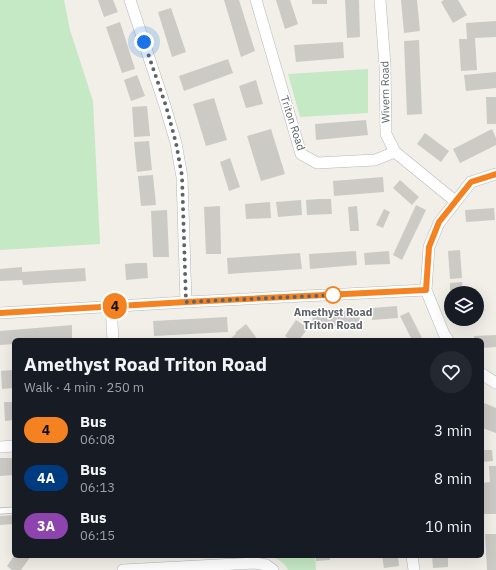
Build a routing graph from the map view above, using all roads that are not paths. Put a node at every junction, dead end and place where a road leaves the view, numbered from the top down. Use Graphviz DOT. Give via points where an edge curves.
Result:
graph roads {
  1 [pos="130,0"];
  2 [pos="256,0"];
  3 [pos="380,0"];
  4 [pos="395,152"];
  5 [pos="496,174"];
  6 [pos="455,201"];
  7 [pos="426,290"];
  8 [pos="186,302"];
  9 [pos="111,306"];
  10 [pos="0,313"];
  11 [pos="113,338"];
  12 [pos="447,338"];
  13 [pos="484,375"];
  14 [pos="496,383"];
  15 [pos="12,446"];
  16 [pos="0,447"];
  17 [pos="12,510"];
  18 [pos="0,511"];
  19 [pos="412,558"];
  20 [pos="123,570"];
  21 [pos="274,570"];
  22 [pos="414,570"];
  1 -- 8 [label="street" via="176,143 182,176"];
  2 -- 4 [label="street, Triton Road" via="301,154 317,163 375,160"];
  3 -- 4 [label="street, Wivern Road" via="385,65 386,134"];
  4 -- 6 [label="street, Wivern Road"];
  5 -- 6 [label="street" via="471,182"];
  6 -- 7 [label="street" via="439,222 429,247"];
  7 -- 8 [label="street"];
  7 -- 12 [label="street"];
  8 -- 9 [label="street"];
  9 -- 10 [label="street"];
  9 -- 11 [label="street"];
  13 -- 14 [label="street"];
  15 -- 16 [label="street"];
  17 -- 18 [label="lane"];
  19 -- 22 [label="street"];
  20 -- 21 [label="street" via="255,563"];
}
